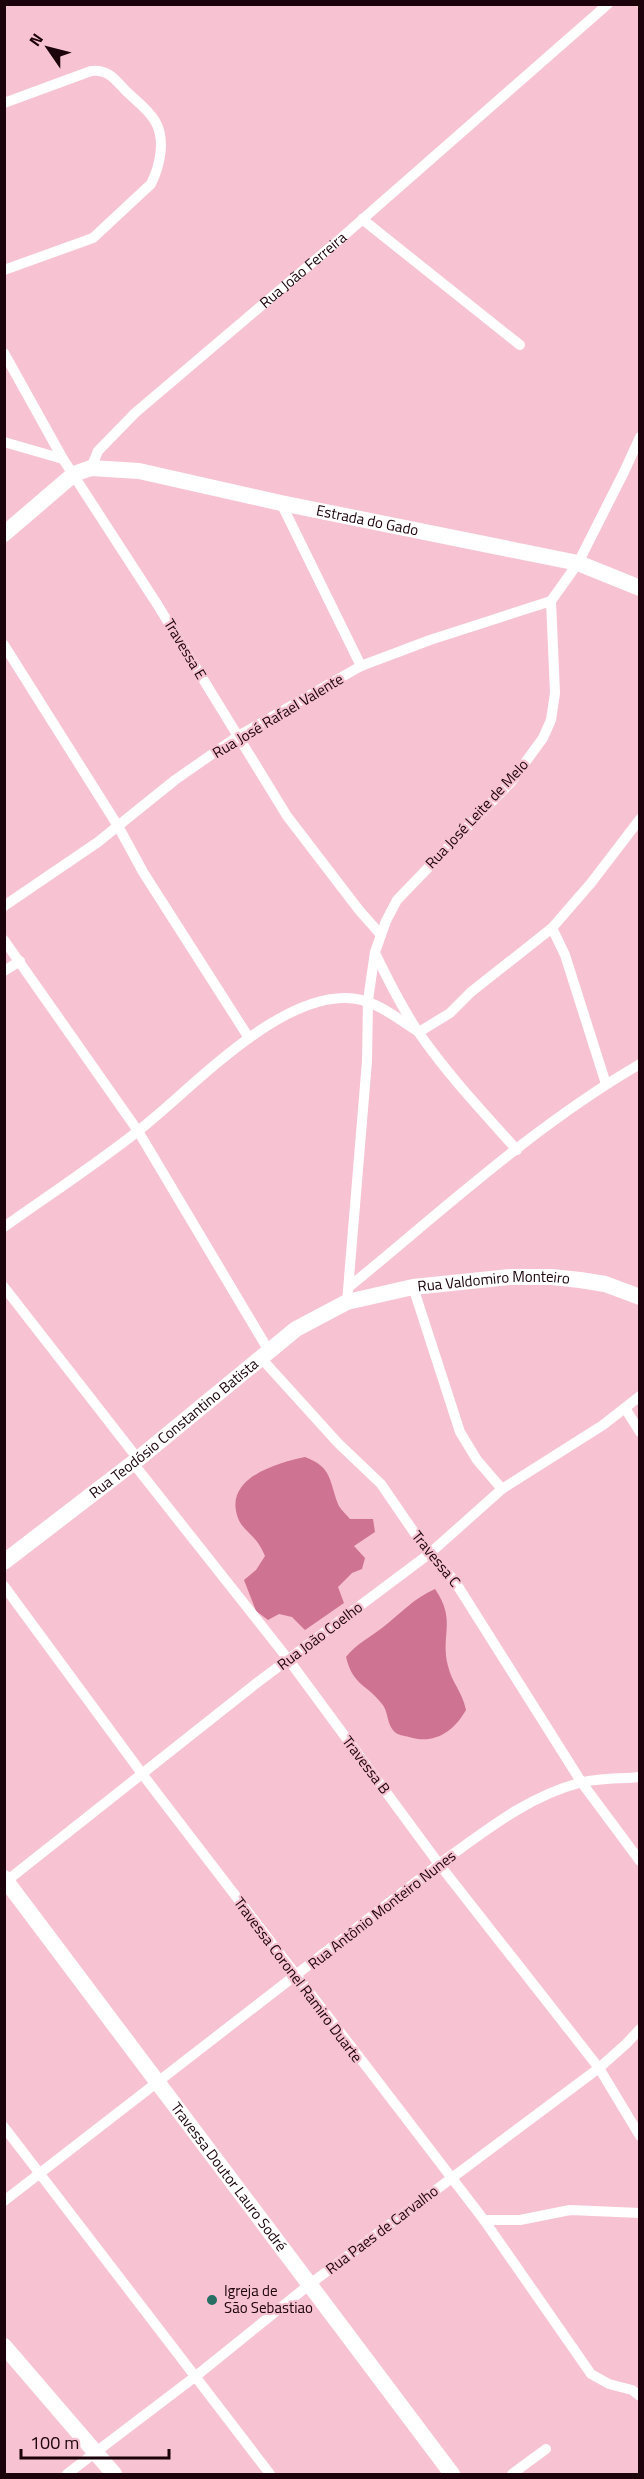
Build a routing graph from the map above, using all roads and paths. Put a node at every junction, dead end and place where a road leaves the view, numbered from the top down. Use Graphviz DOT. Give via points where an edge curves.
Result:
graph roads {
  1 [pos="608,4"];
  2 [pos="4,103"];
  3 [pos="362,219"];
  4 [pos="4,270"];
  5 [pos="520,345"];
  6 [pos="4,353"];
  7 [pos="639,437"];
  8 [pos="4,442"];
  9 [pos="63,459"];
  10 [pos="91,468"];
  11 [pos="74,474"];
  12 [pos="281,503"];
  13 [pos="4,534"];
  14 [pos="578,563"];
  15 [pos="639,588"];
  16 [pos="551,601"];
  17 [pos="4,645"];
  18 [pos="360,666"];
  19 [pos="238,736"];
  20 [pos="639,819"];
  21 [pos="118,826"];
  22 [pos="4,906"];
  23 [pos="552,928"];
  24 [pos="381,935"];
  25 [pos="4,940"];
  26 [pos="375,952"];
  27 [pos="20,961"];
  28 [pos="4,971"];
  29 [pos="368,1000"];
  30 [pos="419,1032"];
  31 [pos="249,1038"];
  32 [pos="639,1064"];
  33 [pos="606,1084"];
  34 [pos="138,1131"];
  35 [pos="517,1150"];
  36 [pos="4,1227"];
  37 [pos="4,1287"];
  38 [pos="413,1287"];
  39 [pos="348,1294"];
  40 [pos="639,1297"];
  41 [pos="265,1355"];
  42 [pos="639,1396"];
  43 [pos="625,1408"];
  44 [pos="639,1432"];
  45 [pos="135,1461"];
  46 [pos="502,1489"];
  47 [pos="429,1554"];
  48 [pos="4,1562"];
  49 [pos="4,1586"];
  50 [pos="288,1659"];
  51 [pos="142,1775"];
  52 [pos="639,1777"];
  53 [pos="582,1783"];
  54 [pos="639,1861"];
  55 [pos="439,1864"];
  56 [pos="5,1881"];
  57 [pos="295,1976"];
  58 [pos="639,2029"];
  59 [pos="599,2068"];
  60 [pos="157,2081"];
  61 [pos="4,2127"];
  62 [pos="639,2136"];
  63 [pos="39,2174"];
  64 [pos="450,2178"];
  65 [pos="4,2201"];
  66 [pos="639,2213"];
  67 [pos="484,2220"];
  68 [pos="310,2284"];
  69 [pos="4,2346"];
  70 [pos="196,2376"];
  71 [pos="639,2396"];
  72 [pos="546,2449"];
  73 [pos="94,2453"];
  74 [pos="67,2475"];
  75 [pos="114,2475"];
  76 [pos="270,2475"];
  77 [pos="452,2475"];
  78 [pos="512,2475"];
  1 -- 3 [label="street, Rua João Ferreira"];
  2 -- 4 [label="street" via="96,70 108,73 156,122 161,144 157,173 142,194 93,238"];
  3 -- 5 [label="street"];
  3 -- 10 [label="street, Rua João Ferreira" via="135,413 98,451"];
  6 -- 9 [label="street, Travessa E"];
  7 -- 14 [label="street"];
  8 -- 9 [label="street"];
  9 -- 11 [label="street, Travessa E"];
  10 -- 11 [label="street"];
  10 -- 12 [label="street, Estrada do Gado" via="151,473"];
  11 -- 13 [label="street"];
  11 -- 19 [label="street, Travessa E"];
  12 -- 14 [label="street, Estrada do Gado"];
  12 -- 18 [label="street"];
  14 -- 15 [label="street, Estrada do Gado"];
  14 -- 16 [label="street"];
  16 -- 18 [label="street, Rua José Rafael Valente"];
  16 -- 24 [label="street, Rua José Leite de Melo" via="555,693 552,720 543,738 511,782 397,900"];
  17 -- 21 [label="street"];
  18 -- 19 [label="street, Rua José Rafael Valente"];
  19 -- 21 [label="street, Rua José Rafael Valente"];
  19 -- 24 [label="street, Travessa E" via="287,816"];
  20 -- 23 [label="street"];
  21 -- 22 [label="street, Rua José Rafael Valente"];
  21 -- 31 [label="street"];
  23 -- 30 [label="street" via="450,1013"];
  23 -- 33 [label="street" via="565,955"];
  24 -- 26 [label="street, Rua José Leite de Melo"];
  25 -- 27 [label="street, Travessa C"];
  26 -- 29 [label="street, Rua José Leite de Melo"];
  26 -- 30 [label="street"];
  27 -- 28 [label="street"];
  27 -- 34 [label="street, Travessa C"];
  29 -- 30 [label="street"];
  29 -- 31 [label="street" via="346,998 315,1003"];
  29 -- 39 [label="street, Rua José Leite de Melo" via="367,1061"];
  30 -- 35 [label="street"];
  31 -- 34 [label="street"];
  32 -- 33 [label="street, Rua Teodósio Constantino Batista"];
  33 -- 35 [label="street, Rua Teodósio Constantino Batista"];
  34 -- 36 [label="street"];
  34 -- 41 [label="street, Travessa C"];
  35 -- 39 [label="street, Rua Teodósio Constantino Batista"];
  37 -- 45 [label="street, Travessa B"];
  38 -- 39 [label="street, Rua Valdomiro Monteiro"];
  38 -- 40 [label="street, Rua Valdomiro Monteiro" via="510,1277 552,1277 605,1284"];
  38 -- 46 [label="street" via="460,1432"];
  39 -- 41 [label="street, Rua Teodósio Constantino Batista"];
  41 -- 45 [label="street, Rua Teodósio Constantino Batista"];
  41 -- 47 [label="street, Travessa C" via="338,1443 381,1484"];
  42 -- 43 [label="street, Rua João Coelho"];
  43 -- 44 [label="street"];
  43 -- 46 [label="street, Rua João Coelho"];
  45 -- 48 [label="street, Rua Teodósio Constantino Batista"];
  45 -- 50 [label="street, Travessa B"];
  46 -- 47 [label="street, Rua João Coelho"];
  47 -- 50 [label="street, Rua João Coelho"];
  47 -- 53 [label="street, Travessa C" via="472,1606"];
  49 -- 51 [label="street, Travessa Coronel Ramiro Duarte"];
  50 -- 51 [label="street, Rua João Coelho"];
  50 -- 55 [label="street, Travessa B"];
  51 -- 56 [label="street, Rua João Coelho"];
  51 -- 57 [label="street, Travessa Coronel Ramiro Duarte"];
  52 -- 53 [label="street, Rua Antônio Monteiro Nunes"];
  53 -- 54 [label="street, Travessa C"];
  53 -- 55 [label="street, Rua Antônio Monteiro Nunes" via="532,1801"];
  55 -- 57 [label="street, Rua Antônio Monteiro Nunes"];
  55 -- 59 [label="street, Travessa B"];
  56 -- 60 [label="street, Travessa Doutor Lauro Sodré"];
  57 -- 60 [label="street, Rua Antônio Monteiro Nunes"];
  57 -- 64 [label="street, Travessa Coronel Ramiro Duarte"];
  58 -- 59 [label="street, Rua Paes de Carvalho"];
  59 -- 62 [label="street, Travessa B"];
  59 -- 64 [label="street, Rua Paes de Carvalho"];
  60 -- 63 [label="street, Rua Antônio Monteiro Nunes"];
  60 -- 68 [label="street, Travessa Doutor Lauro Sodré"];
  61 -- 63 [label="street"];
  63 -- 65 [label="street, Rua Antônio Monteiro Nunes"];
  63 -- 70 [label="street"];
  64 -- 67 [label="street, Travessa Coronel Ramiro Duarte"];
  64 -- 68 [label="street, Rua Paes de Carvalho"];
  66 -- 67 [label="street" via="570,2210 520,2220"];
  67 -- 71 [label="street, Travessa Coronel Ramiro Duarte" via="591,2374"];
  68 -- 70 [label="street, Rua Paes de Carvalho"];
  68 -- 77 [label="street, Travessa Doutor Lauro Sodré"];
  69 -- 73 [label="street"];
  70 -- 73 [label="street, Rua Paes de Carvalho"];
  70 -- 76 [label="street"];
  72 -- 78 [label="street"];
  73 -- 74 [label="street, Rua Paes de Carvalho"];
  73 -- 75 [label="street"];
}
